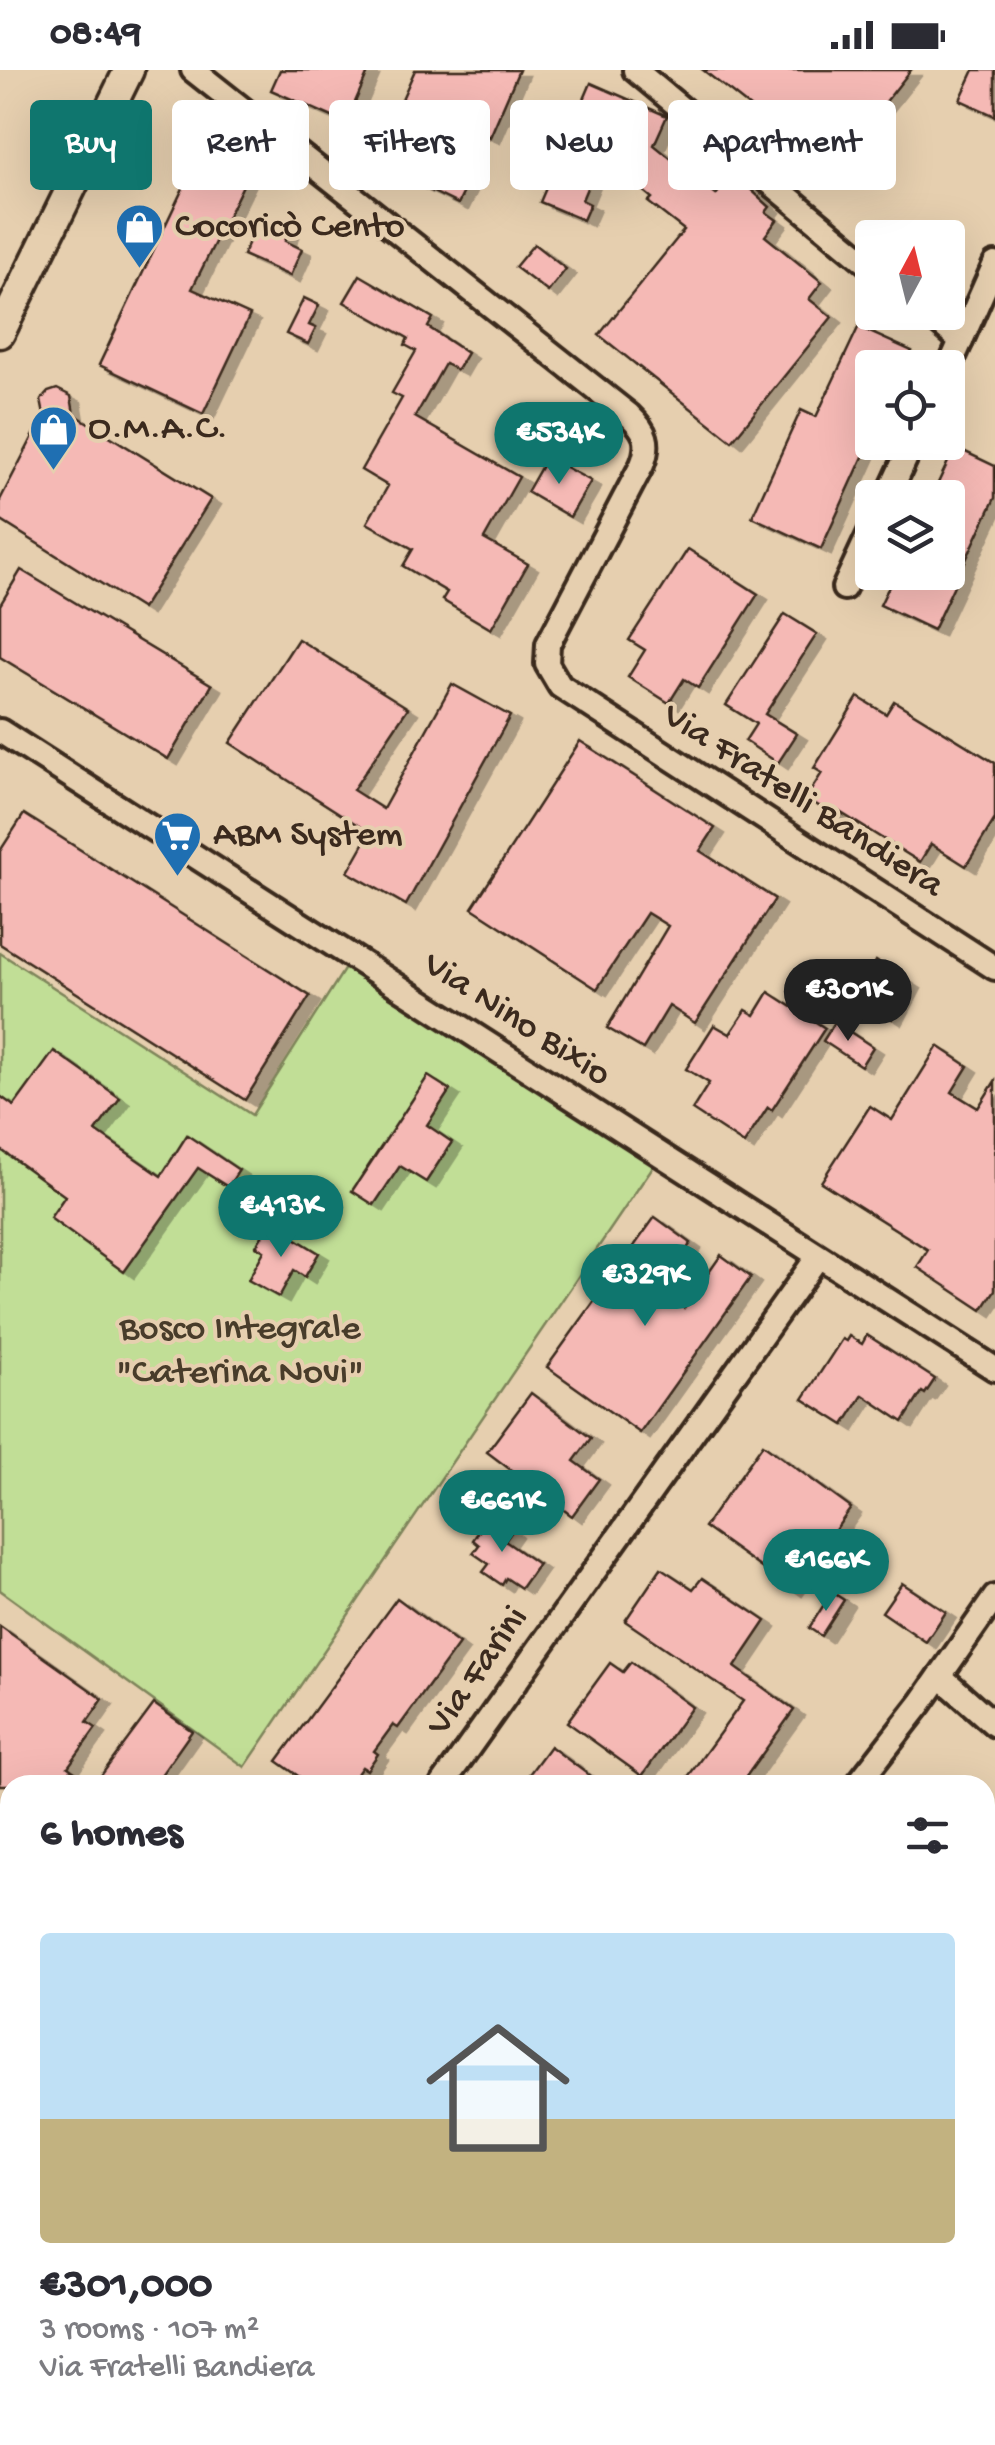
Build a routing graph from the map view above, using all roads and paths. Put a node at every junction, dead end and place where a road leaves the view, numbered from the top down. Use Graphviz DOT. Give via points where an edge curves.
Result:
graph roads {
  1 [pos="129,70"];
  2 [pos="194,70"];
  3 [pos="635,70"];
  4 [pos="855,254"];
  5 [pos="995,264"];
  6 [pos="948,330"];
  7 [pos="0,333"];
  8 [pos="961,341"];
  9 [pos="957,350"];
  10 [pos="855,564"];
  11 [pos="844,588"];
  12 [pos="0,730"];
  13 [pos="995,968"];
  14 [pos="817,1258"];
  15 [pos="995,1369"];
  16 [pos="995,1597"];
  17 [pos="940,1676"];
  18 [pos="995,1725"];
  19 [pos="449,1775"];
  20 [pos="865,1775"];
  1 -- 7 [label="main road"];
  2 -- 13 [label="street, Via Fratelli Bandiera" via="645,432 642,466 548,644 552,675 571,696"];
  3 -- 4 [label="street"];
  5 -- 8 [label="street"];
  6 -- 8 [label="street"];
  8 -- 9 [label="street"];
  10 -- 11 [label="street"];
  12 -- 14 [label="street, Via Nino Bixio"];
  14 -- 15 [label="street, Via Nino Bixio"];
  14 -- 19 [label="street, Via Farini"];
  16 -- 17 [label="street"];
  17 -- 18 [label="street"];
  17 -- 20 [label="street"];
}
